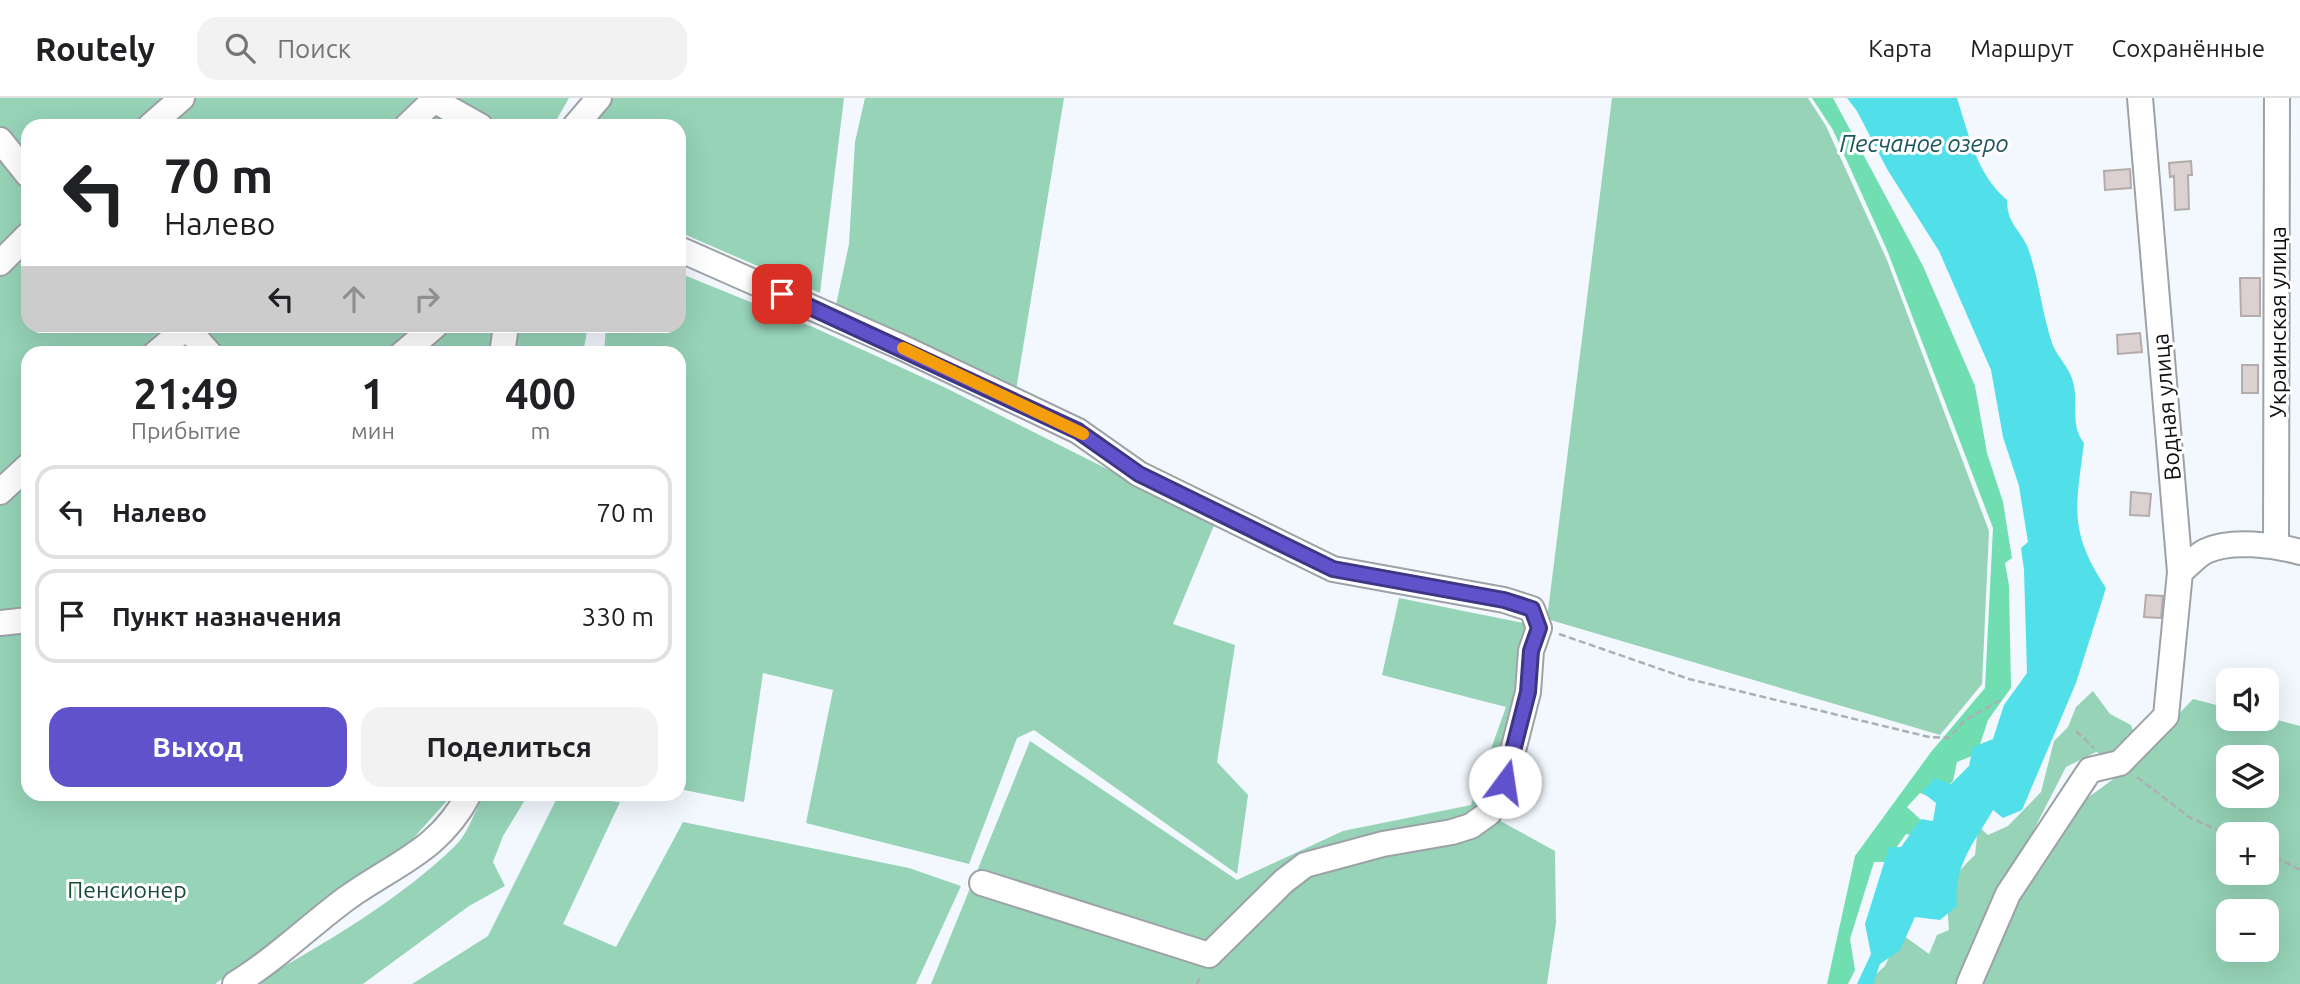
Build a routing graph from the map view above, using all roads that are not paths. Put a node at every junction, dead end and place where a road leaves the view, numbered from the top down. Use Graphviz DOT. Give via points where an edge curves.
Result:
graph roads {
  1 [pos="182,98"];
  2 [pos="599,98"];
  3 [pos="2140,98"];
  4 [pos="2277,98"];
  5 [pos="410,113"];
  6 [pos="158,119"];
  7 [pos="468,119"];
  8 [pos="581,119"];
  9 [pos="0,140"];
  10 [pos="21,166"];
  11 [pos="21,242"];
  12 [pos="686,252"];
  13 [pos="0,263"];
  14 [pos="179,333"];
  15 [pos="427,333"];
  16 [pos="164,346"];
  17 [pos="411,346"];
  18 [pos="21,472"];
  19 [pos="0,492"];
  20 [pos="2288,549"];
  21 [pos="2180,572"];
  22 [pos="21,620"];
  23 [pos="0,622"];
  24 [pos="465,801"];
  25 [pos="982,883"];
  26 [pos="235,984"];
  27 [pos="1969,984"];
  1 -- 6 [label="street"];
  2 -- 8 [label="street"];
  3 -- 21 [label="street, Водная улица"];
  4 -- 20 [label="street, Украинская улица"];
  5 -- 7 [label="street" via="434,100"];
  9 -- 10 [label="street"];
  11 -- 13 [label="street"];
  12 -- 25 [label="street" via="1078,431 1139,474 1333,569 1532,609 1539,628 1505,782 1489,813 1471,826 1305,865 1209,955"];
  14 -- 16 [label="street"];
  15 -- 17 [label="street"];
  18 -- 19 [label="street"];
  20 -- 21 [label="street" via="2244,545 2206,551"];
  21 -- 27 [label="street, Водная улица" via="2166,716 2120,763 2090,771 2008,894"];
  22 -- 23 [label="street"];
  24 -- 26 [label="street" via="431,845 350,896"];
}
